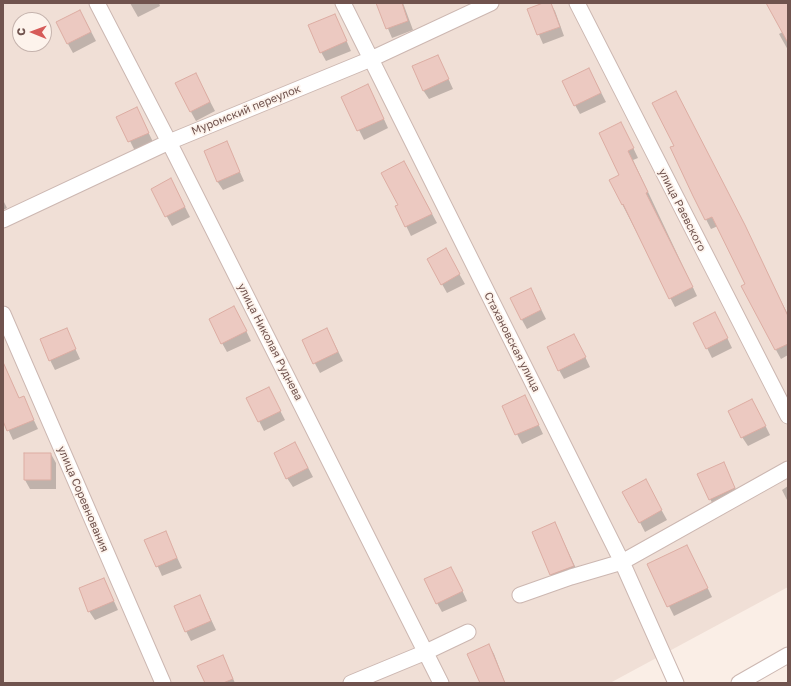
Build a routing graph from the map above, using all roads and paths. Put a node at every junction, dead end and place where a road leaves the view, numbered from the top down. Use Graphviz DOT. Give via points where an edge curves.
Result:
graph roads {
  1 [pos="97,3"];
  2 [pos="343,3"];
  3 [pos="491,3"];
  4 [pos="577,3"];
  5 [pos="371,59"];
  6 [pos="169,142"];
  7 [pos="3,220"];
  8 [pos="3,314"];
  9 [pos="788,416"];
  10 [pos="788,469"];
  11 [pos="622,562"];
  12 [pos="520,595"];
  13 [pos="468,632"];
  14 [pos="426,652"];
  15 [pos="788,655"];
  16 [pos="163,683"];
  17 [pos="351,683"];
  18 [pos="440,683"];
  19 [pos="676,683"];
  20 [pos="738,683"];
  1 -- 6 [label="street, улица Николая Руднева"];
  2 -- 5 [label="street, Стахановская улица"];
  3 -- 5 [label="street, Муромский переулок"];
  4 -- 9 [label="street, улица Раевского"];
  5 -- 6 [label="street, Муромский переулок"];
  5 -- 11 [label="street, Стахановская улица"];
  6 -- 7 [label="street, Муромский переулок"];
  6 -- 14 [label="street, улица Николая Руднева"];
  8 -- 16 [label="street, улица Соревнования"];
  10 -- 11 [label="street"];
  11 -- 12 [label="street"];
  11 -- 19 [label="street, Стахановская улица"];
  13 -- 14 [label="street"];
  14 -- 17 [label="street"];
  14 -- 18 [label="street, улица Николая Руднева"];
  15 -- 20 [label="street"];
}
